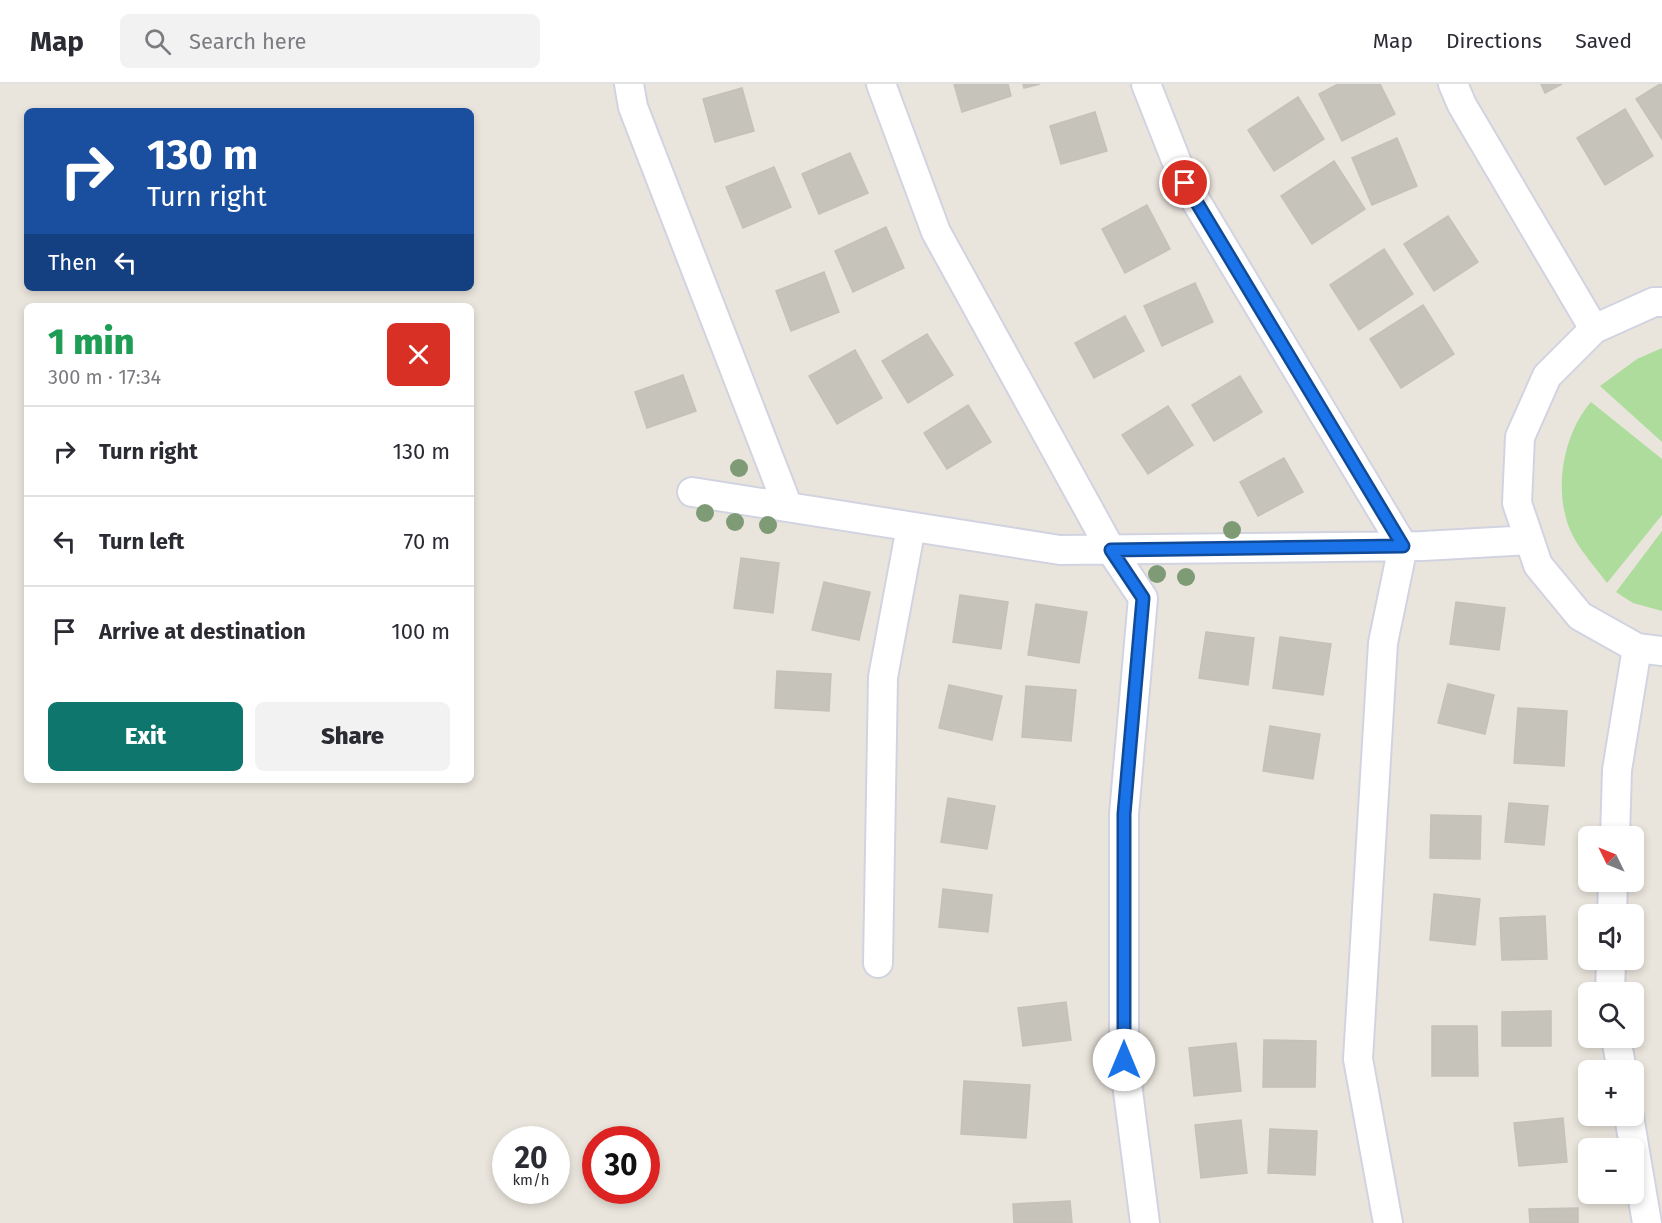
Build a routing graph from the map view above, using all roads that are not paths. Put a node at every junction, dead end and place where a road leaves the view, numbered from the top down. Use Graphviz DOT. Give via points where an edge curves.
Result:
graph roads {
  1 [pos="628,84"];
  2 [pos="881,84"];
  3 [pos="1146,84"];
  4 [pos="1453,84"];
  5 [pos="1662,302"];
  6 [pos="1594,329"];
  7 [pos="692,492"];
  8 [pos="788,507"];
  9 [pos="911,526"];
  10 [pos="1529,540"];
  11 [pos="1403,546"];
  12 [pos="1111,550"];
  13 [pos="1650,650"];
  14 [pos="1615,826"];
  15 [pos="878,963"];
  16 [pos="1631,1126"];
  17 [pos="1145,1223"];
  18 [pos="1388,1223"];
  19 [pos="1647,1223"];
  1 -- 8 [label="street" via="633,107"];
  2 -- 12 [label="street" via="936,232"];
  3 -- 11 [label="street" via="1185,183"];
  4 -- 6 [label="street"];
  5 -- 6 [label="street"];
  6 -- 10 [label="street" via="1547,376 1520,436 1517,503"];
  7 -- 8 [label="street"];
  8 -- 9 [label="street"];
  9 -- 12 [label="street" via="1060,550"];
  9 -- 15 [label="street" via="883,677"];
  10 -- 11 [label="street"];
  10 -- 13 [label="street" via="1538,565 1580,616"];
  11 -- 12 [label="street"];
  11 -- 18 [label="street" via="1383,643 1358,1059"];
  12 -- 17 [label="street" via="1143,598 1124,814 1124,1060"];
  13 -- 14 [label="street" via="1617,770"];
  16 -- 19 [label="street"];
}
